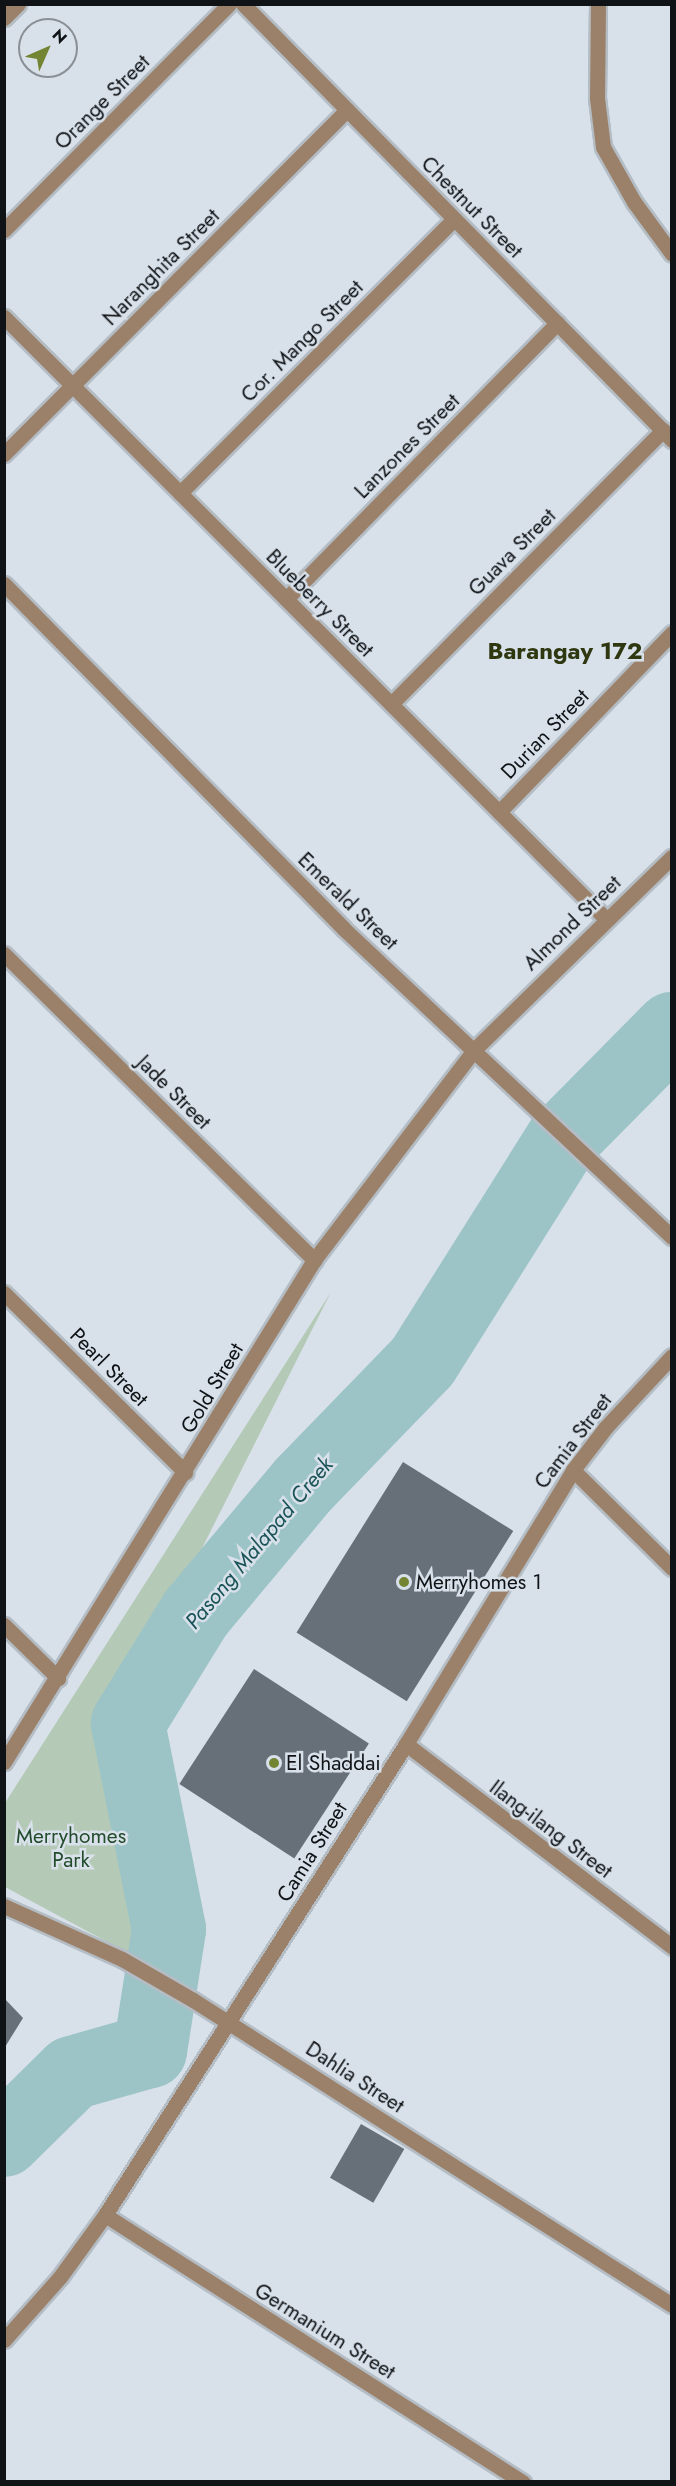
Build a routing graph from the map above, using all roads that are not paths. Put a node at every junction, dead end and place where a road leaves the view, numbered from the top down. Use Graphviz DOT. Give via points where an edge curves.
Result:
graph roads {
  1 [pos="18,4"];
  2 [pos="229,4"];
  3 [pos="243,4"];
  4 [pos="598,4"];
  5 [pos="4,18"];
  6 [pos="347,110"];
  7 [pos="454,219"];
  8 [pos="4,230"];
  9 [pos="672,254"];
  10 [pos="4,317"];
  11 [pos="557,323"];
  12 [pos="73,385"];
  13 [pos="667,435"];
  14 [pos="4,454"];
  15 [pos="180,493"];
  16 [pos="4,584"];
  17 [pos="286,598"];
  18 [pos="672,633"];
  19 [pos="391,704"];
  20 [pos="500,812"];
  21 [pos="672,857"];
  22 [pos="606,918"];
  23 [pos="4,954"];
  24 [pos="475,1049"];
  25 [pos="672,1237"];
  26 [pos="314,1260"];
  27 [pos="4,1293"];
  28 [pos="672,1356"];
  29 [pos="573,1470"];
  30 [pos="185,1472"];
  31 [pos="672,1568"];
  32 [pos="4,1625"];
  33 [pos="58,1678"];
  34 [pos="405,1744"];
  35 [pos="4,1762"];
  36 [pos="4,1906"];
  37 [pos="672,1947"];
  38 [pos="230,2022"];
  39 [pos="105,2215"];
  40 [pos="672,2305"];
  41 [pos="4,2340"];
  42 [pos="524,2481"];
  1 -- 5 [label="street"];
  2 -- 8 [label="street, Orange Street"];
  3 -- 6 [label="street, Chestnut Street"];
  4 -- 9 [label="street" via="597,98 603,147 634,202"];
  6 -- 7 [label="street, Chestnut Street"];
  6 -- 12 [label="street, Naranghita Street"];
  7 -- 11 [label="street, Chestnut Street"];
  7 -- 15 [label="street, Cor. Mango Street"];
  10 -- 12 [label="street, Blueberry Street"];
  11 -- 13 [label="street, Chestnut Street"];
  11 -- 17 [label="street, Lanzones Street"];
  12 -- 14 [label="street, Naranghita Street"];
  12 -- 15 [label="street, Blueberry Street"];
  13 -- 19 [label="street, Guava Street"];
  15 -- 17 [label="street, Blueberry Street"];
  16 -- 24 [label="street, Emerald Street" via="344,929"];
  17 -- 19 [label="street, Blueberry Street"];
  18 -- 20 [label="street, Durian Street"];
  19 -- 20 [label="street, Blueberry Street"];
  20 -- 22 [label="street, Blueberry Street"];
  21 -- 22 [label="street, Almond Street"];
  22 -- 24 [label="street, Almond Street"];
  23 -- 26 [label="street, Jade Street"];
  24 -- 25 [label="street, Emerald Street"];
  24 -- 26 [label="street, Gold Street"];
  26 -- 30 [label="street, Gold Street"];
  27 -- 30 [label="street, Pearl Street"];
  28 -- 29 [label="street, Camia Street" via="606,1427"];
  29 -- 31 [label="street"];
  29 -- 34 [label="street, Camia Street"];
  30 -- 33 [label="street, Gold Street"];
  32 -- 33 [label="street"];
  33 -- 35 [label="street, Gold Street"];
  34 -- 37 [label="street, Ilang-ilang Street"];
  34 -- 38 [label="street, Camia Street"];
  36 -- 38 [label="street, Dahlia Street" via="122,1959"];
  38 -- 39 [label="street, Camia Street"];
  38 -- 40 [label="street, Dahlia Street"];
  39 -- 41 [label="street, Camia Street" via="60,2277"];
  39 -- 42 [label="street, Germanium Street"];
}
